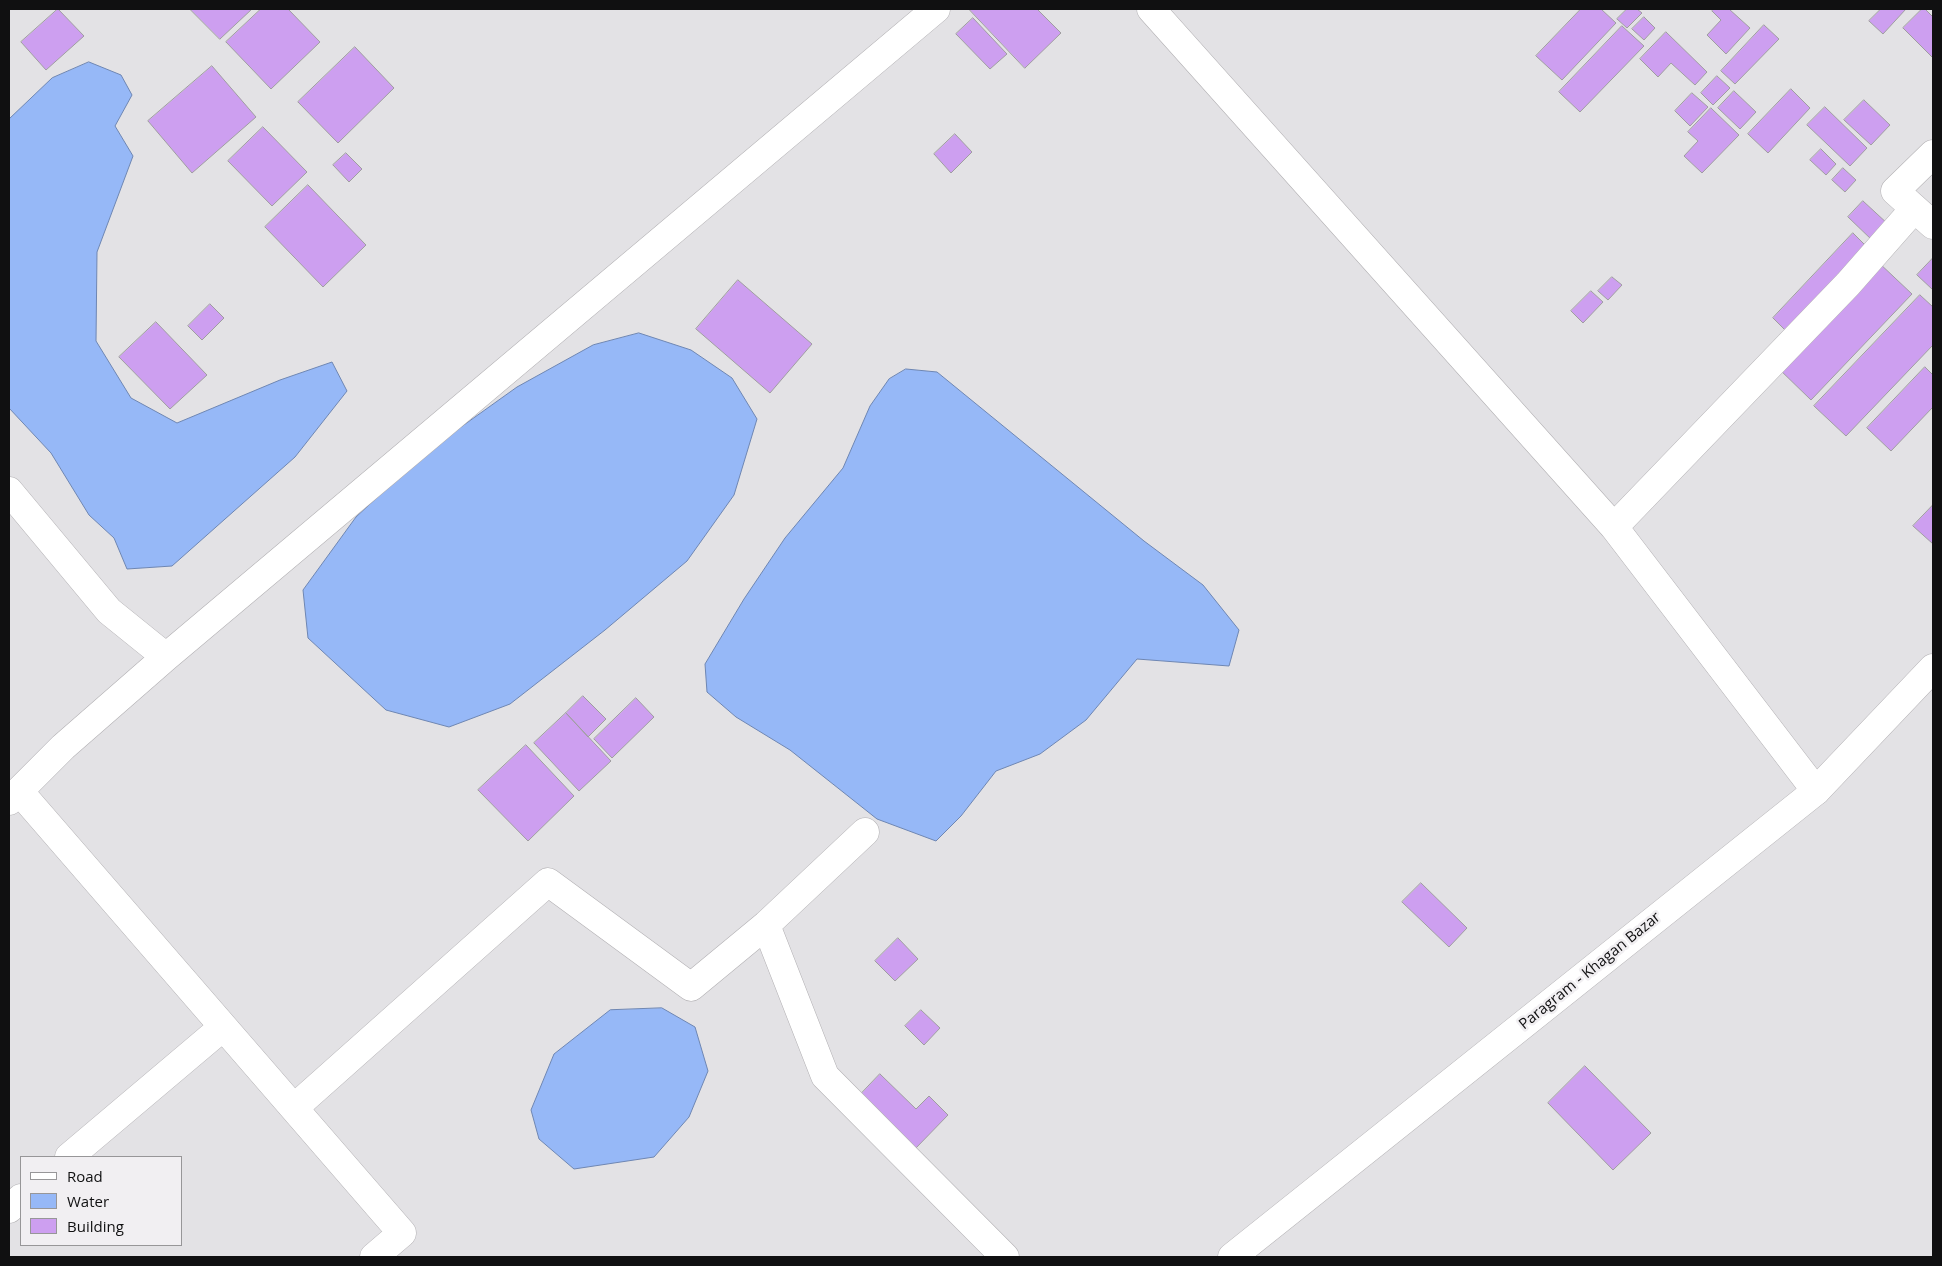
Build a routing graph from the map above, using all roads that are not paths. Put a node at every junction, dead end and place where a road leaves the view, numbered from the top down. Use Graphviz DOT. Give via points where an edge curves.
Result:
graph roads {
  1 [pos="936,9"];
  2 [pos="1151,9"];
  3 [pos="1933,154"];
  4 [pos="1924,217"];
  5 [pos="9,491"];
  6 [pos="1614,527"];
  7 [pos="166,657"];
  8 [pos="1933,668"];
  9 [pos="1816,791"];
  10 [pos="14,796"];
  11 [pos="865,832"];
  12 [pos="766,925"];
  13 [pos="223,1027"];
  14 [pos="294,1108"];
  15 [pos="70,1156"];
  16 [pos="20,1199"];
  17 [pos="9,1209"];
  18 [pos="374,1257"];
  19 [pos="1005,1257"];
  20 [pos="1232,1257"];
  1 -- 7 [label="street"];
  2 -- 6 [label="street"];
  3 -- 4 [label="street" via="1895,192"];
  4 -- 6 [label="street" via="1848,284"];
  5 -- 7 [label="street" via="109,611"];
  6 -- 9 [label="street"];
  7 -- 10 [label="street" via="63,747"];
  8 -- 9 [label="street, Paragram - Khagan Bazar"];
  9 -- 20 [label="street, Paragram - Khagan Bazar"];
  10 -- 13 [label="street"];
  11 -- 12 [label="street"];
  12 -- 14 [label="street" via="691,987 548,882"];
  12 -- 19 [label="street" via="825,1076"];
  13 -- 14 [label="street"];
  13 -- 15 [label="street"];
  14 -- 18 [label="street" via="402,1233"];
  16 -- 17 [label="street"];
}
